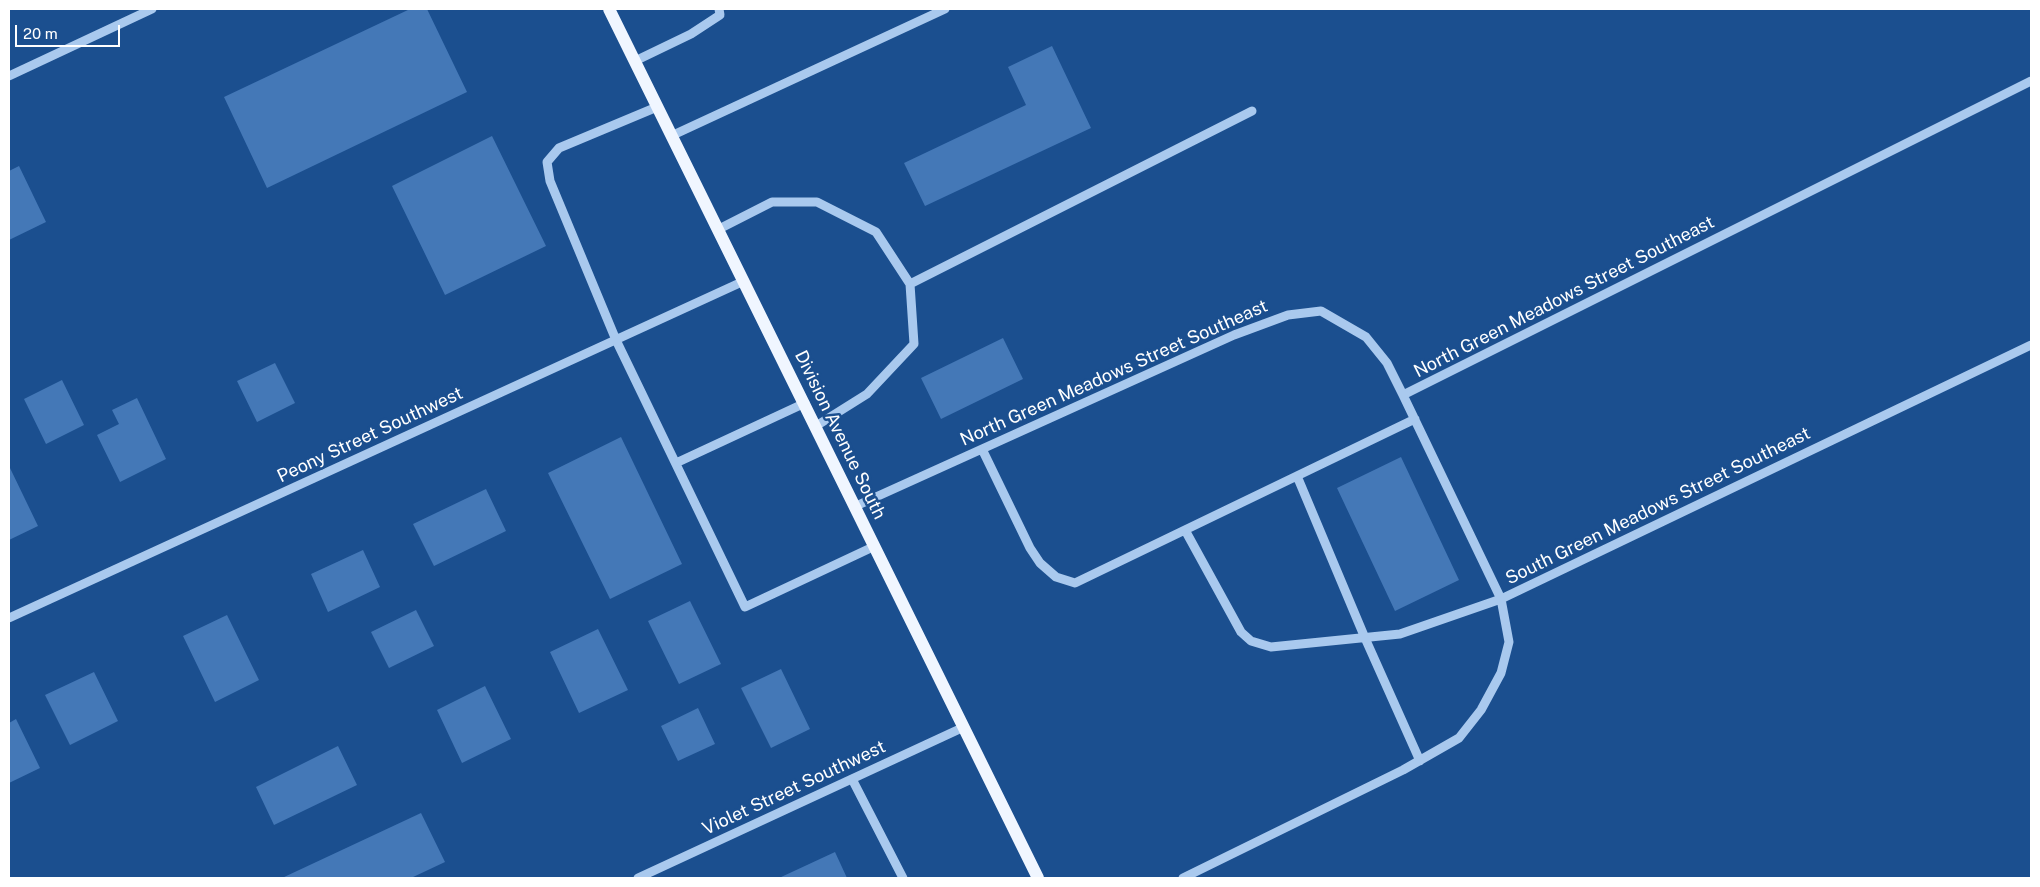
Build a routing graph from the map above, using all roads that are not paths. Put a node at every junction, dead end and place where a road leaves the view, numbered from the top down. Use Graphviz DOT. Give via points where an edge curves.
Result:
graph roads {
  1 [pos="152,9"];
  2 [pos="609,9"];
  3 [pos="719,9"];
  4 [pos="945,9"];
  5 [pos="635,61"];
  6 [pos="9,76"];
  7 [pos="2031,81"];
  8 [pos="657,107"];
  9 [pos="1252,111"];
  10 [pos="671,136"];
  11 [pos="717,230"];
  12 [pos="744,281"];
  13 [pos="910,284"];
  14 [pos="616,340"];
  15 [pos="2031,345"];
  16 [pos="1403,395"];
  17 [pos="805,403"];
  18 [pos="1415,419"];
  19 [pos="816,426"];
  20 [pos="982,449"];
  21 [pos="676,463"];
  22 [pos="1297,476"];
  23 [pos="856,506"];
  24 [pos="1185,530"];
  25 [pos="875,546"];
  26 [pos="1501,599"];
  27 [pos="9,618"];
  28 [pos="1365,638"];
  29 [pos="964,727"];
  30 [pos="1420,761"];
  31 [pos="852,779"];
  32 [pos="644,877"];
  33 [pos="903,878"];
  34 [pos="1038,878"];
  35 [pos="1183,878"];
  1 -- 6 [label="street"];
  2 -- 5 [label="main road, Division Avenue South"];
  3 -- 5 [label="street" via="720,15 691,34"];
  4 -- 10 [label="street"];
  5 -- 8 [label="main road, Division Avenue South"];
  7 -- 16 [label="street, North Green Meadows Street Southeast"];
  8 -- 10 [label="main road, Division Avenue South"];
  8 -- 14 [label="street" via="559,148 547,162 550,181"];
  9 -- 13 [label="street"];
  10 -- 11 [label="main road, Division Avenue South"];
  11 -- 12 [label="main road, Division Avenue South"];
  11 -- 13 [label="street" via="772,202 817,202 876,232"];
  12 -- 14 [label="street, Peony Street Southwest"];
  12 -- 17 [label="main road, Division Avenue South"];
  13 -- 19 [label="street" via="914,344 867,394"];
  14 -- 21 [label="street"];
  14 -- 27 [label="street, Peony Street Southwest"];
  15 -- 26 [label="street, South Green Meadows Street Southeast"];
  16 -- 18 [label="street"];
  16 -- 20 [label="street, North Green Meadows Street Southeast" via="1387,363 1366,337 1321,310 1288,314 1234,335"];
  17 -- 19 [label="main road, Division Avenue South"];
  17 -- 21 [label="street"];
  18 -- 22 [label="street"];
  18 -- 26 [label="street"];
  19 -- 23 [label="main road, Division Avenue South"];
  20 -- 23 [label="street, North Green Meadows Street Southeast"];
  20 -- 24 [label="street" via="1030,548 1040,563 1056,577 1075,583"];
  21 -- 25 [label="street" via="745,607"];
  22 -- 24 [label="street"];
  22 -- 28 [label="street"];
  23 -- 25 [label="main road, Division Avenue South"];
  24 -- 28 [label="street" via="1241,632 1251,641 1271,647"];
  25 -- 29 [label="main road, Division Avenue South"];
  26 -- 28 [label="street" via="1400,634"];
  26 -- 30 [label="street, South Green Meadows Street Southeast" via="1510,642 1501,673 1481,710 1459,738"];
  28 -- 30 [label="street"];
  29 -- 31 [label="street, Violet Street Southwest"];
  29 -- 34 [label="main road, Division Avenue South"];
  30 -- 35 [label="street, South Green Meadows Street Southeast"];
  31 -- 32 [label="street, Violet Street Southwest"];
  31 -- 33 [label="street"];
}
